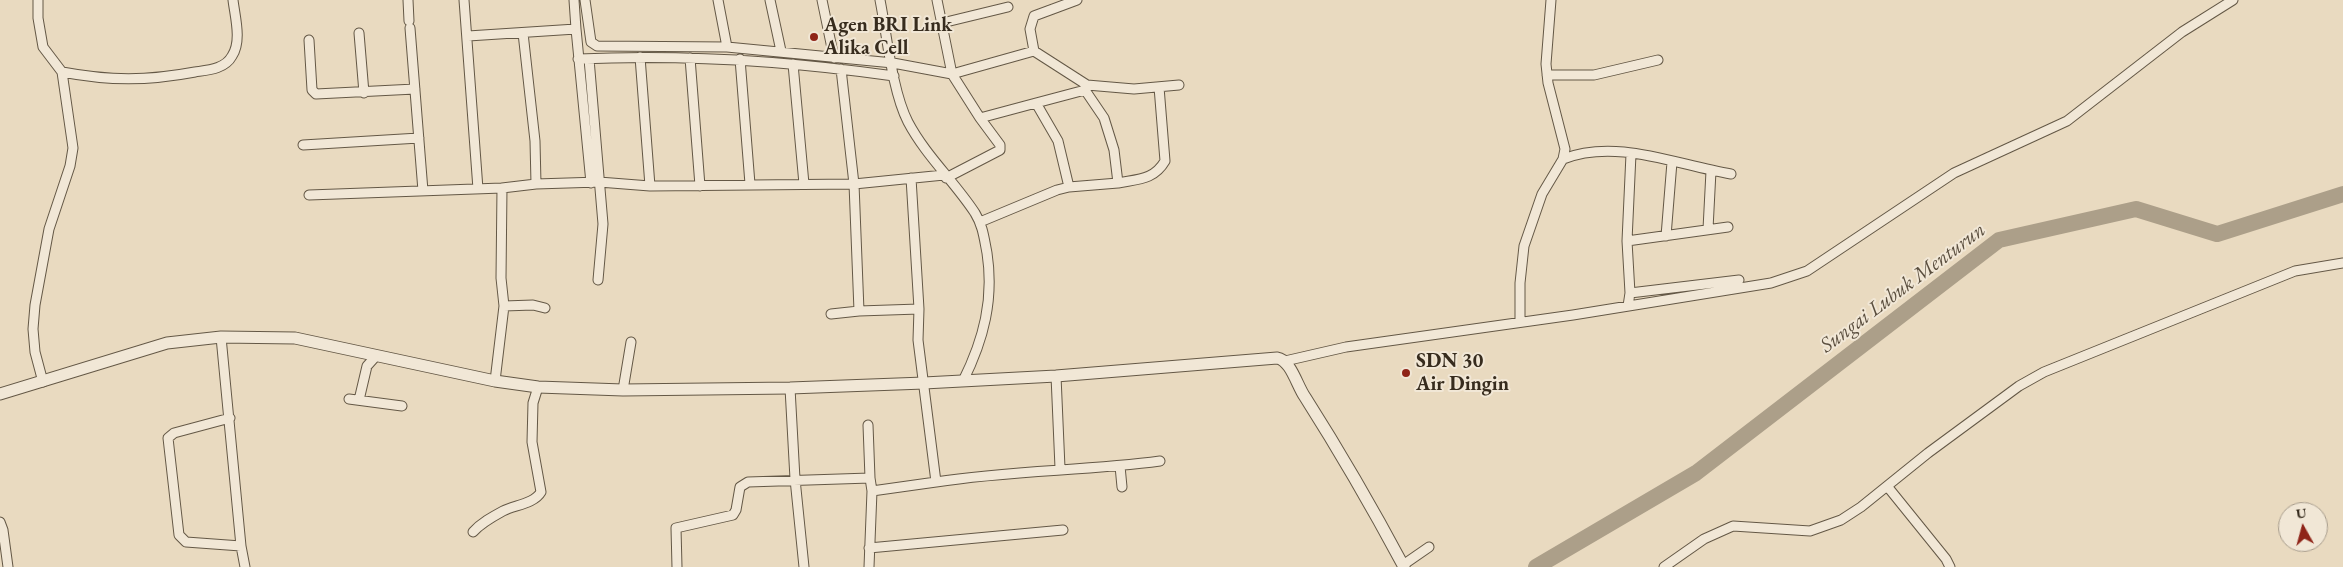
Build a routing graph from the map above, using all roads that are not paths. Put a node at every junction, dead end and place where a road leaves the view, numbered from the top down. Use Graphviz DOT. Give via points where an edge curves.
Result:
graph roads {
  1 [pos="38,0"];
  2 [pos="233,0"];
  3 [pos="408,0"];
  4 [pos="464,0"];
  5 [pos="574,0"];
  6 [pos="585,0"];
  7 [pos="718,0"];
  8 [pos="770,0"];
  9 [pos="822,0"];
  10 [pos="880,0"];
  11 [pos="937,0"];
  12 [pos="1077,0"];
  13 [pos="1551,0"];
  14 [pos="2233,0"];
  15 [pos="1008,7"];
  16 [pos="942,23"];
  17 [pos="576,29"];
  18 [pos="523,33"];
  19 [pos="359,34"];
  20 [pos="468,36"];
  21 [pos="309,40"];
  22 [pos="727,47"];
  23 [pos="1034,51"];
  24 [pos="781,52"];
  25 [pos="640,56"];
  26 [pos="690,58"];
  27 [pos="834,58"];
  28 [pos="578,59"];
  29 [pos="589,59"];
  30 [pos="740,60"];
  31 [pos="1658,60"];
  32 [pos="892,63"];
  33 [pos="793,64"];
  34 [pos="841,69"];
  35 [pos="62,72"];
  36 [pos="952,74"];
  37 [pos="1547,75"];
  38 [pos="894,76"];
  39 [pos="1179,85"];
  40 [pos="1159,87"];
  41 [pos="1086,88"];
  42 [pos="415,89"];
  43 [pos="364,93"];
  44 [pos="1036,103"];
  45 [pos="980,118"];
  46 [pos="419,138"];
  47 [pos="303,145"];
  48 [pos="1631,154"];
  49 [pos="1563,159"];
  50 [pos="1672,162"];
  51 [pos="1711,170"];
  52 [pos="1731,174"];
  53 [pos="945,176"];
  54 [pos="911,178"];
  55 [pos="595,182"];
  56 [pos="1118,183"];
  57 [pos="536,184"];
  58 [pos="750,184"];
  59 [pos="804,184"];
  60 [pos="854,184"];
  61 [pos="650,186"];
  62 [pos="700,186"];
  63 [pos="1070,187"];
  64 [pos="502,188"];
  65 [pos="478,189"];
  66 [pos="422,191"];
  67 [pos="310,195"];
  68 [pos="980,222"];
  69 [pos="1728,227"];
  70 [pos="1708,229"];
  71 [pos="1666,236"];
  72 [pos="1627,241"];
  73 [pos="2343,263"];
  74 [pos="598,280"];
  75 [pos="1739,280"];
  76 [pos="1630,293"];
  77 [pos="504,306"];
  78 [pos="1628,306"];
  79 [pos="546,308"];
  80 [pos="919,309"];
  81 [pos="860,311"];
  82 [pos="831,314"];
  83 [pos="1520,321"];
  84 [pos="221,337"];
  85 [pos="631,342"];
  86 [pos="376,356"];
  87 [pos="1285,361"];
  88 [pos="1056,376"];
  89 [pos="495,381"];
  90 [pos="963,381"];
  91 [pos="43,382"];
  92 [pos="924,383"];
  93 [pos="538,388"];
  94 [pos="790,388"];
  95 [pos="623,390"];
  96 [pos="0,394"];
  97 [pos="349,399"];
  98 [pos="359,400"];
  99 [pos="402,406"];
  100 [pos="230,418"];
  101 [pos="868,425"];
  102 [pos="1160,461"];
  103 [pos="1120,466"];
  104 [pos="1060,468"];
  105 [pos="870,478"];
  106 [pos="795,479"];
  107 [pos="936,482"];
  108 [pos="1887,486"];
  109 [pos="1122,487"];
  110 [pos="872,492"];
  111 [pos="0,522"];
  112 [pos="1063,530"];
  113 [pos="473,532"];
  114 [pos="241,546"];
  115 [pos="869,548"];
  116 [pos="1429,548"];
  117 [pos="1404,566"];
  118 [pos="8,567"];
  119 [pos="245,567"];
  120 [pos="677,567"];
  121 [pos="804,567"];
  122 [pos="869,567"];
  123 [pos="1664,567"];
  124 [pos="1950,567"];
  1 -- 35 [label="street" via="43,47"];
  2 -- 35 [label="street" via="237,47 226,64 171,77 134,80"];
  3 -- 42 [label="street"];
  4 -- 20 [label="street"];
  5 -- 17 [label="street"];
  6 -- 22 [label="street" via="593,45"];
  7 -- 22 [label="street"];
  8 -- 24 [label="street"];
  9 -- 27 [label="street"];
  10 -- 32 [label="street"];
  11 -- 16 [label="street"];
  12 -- 23 [label="street" via="1034,16 1030,29"];
  13 -- 37 [label="street"];
  14 -- 78 [label="street" via="2182,32 2067,121 1954,173 1807,271 1771,283"];
  15 -- 16 [label="street"];
  16 -- 36 [label="street"];
  17 -- 18 [label="street"];
  17 -- 28 [label="street"];
  18 -- 20 [label="street"];
  18 -- 57 [label="street" via="535,141"];
  19 -- 43 [label="street"];
  20 -- 65 [label="street"];
  21 -- 43 [label="street" via="316,94"];
  22 -- 24 [label="street"];
  23 -- 36 [label="street"];
  23 -- 41 [label="street"];
  24 -- 27 [label="street"];
  25 -- 26 [label="street"];
  25 -- 29 [label="street"];
  25 -- 61 [label="street"];
  26 -- 30 [label="street"];
  26 -- 62 [label="street"];
  27 -- 32 [label="street"];
  28 -- 29 [label="street"];
  28 -- 55 [label="street"];
  29 -- 55 [label="street"];
  30 -- 33 [label="street"];
  30 -- 58 [label="street"];
  31 -- 37 [label="street" via="1594,74"];
  32 -- 36 [label="street"];
  32 -- 38 [label="street"];
  33 -- 34 [label="street"];
  33 -- 59 [label="street"];
  34 -- 38 [label="street"];
  34 -- 60 [label="street"];
  35 -- 91 [label="street" via="73,148 49,229 35,305 35,352"];
  36 -- 45 [label="street"];
  37 -- 49 [label="street" via="1564,138"];
  38 -- 53 [label="street" via="907,120"];
  39 -- 40 [label="street"];
  40 -- 41 [label="street"];
  40 -- 56 [label="street" via="1165,161 1149,178"];
  41 -- 44 [label="street"];
  41 -- 56 [label="street" via="1104,118 1114,150"];
  42 -- 43 [label="street"];
  42 -- 46 [label="street"];
  44 -- 45 [label="street"];
  44 -- 63 [label="street" via="1058,141"];
  45 -- 53 [label="street" via="1000,150"];
  46 -- 47 [label="street"];
  46 -- 66 [label="street"];
  48 -- 49 [label="street" via="1602,150"];
  48 -- 50 [label="street"];
  48 -- 72 [label="street"];
  49 -- 83 [label="street" via="1542,194 1524,246"];
  50 -- 51 [label="street"];
  50 -- 71 [label="street"];
  51 -- 52 [label="street"];
  51 -- 70 [label="street"];
  53 -- 54 [label="street"];
  53 -- 68 [label="street"];
  54 -- 60 [label="street"];
  54 -- 80 [label="street"];
  55 -- 57 [label="street"];
  55 -- 61 [label="street"];
  55 -- 74 [label="street" via="602,224"];
  56 -- 63 [label="street"];
  57 -- 64 [label="street"];
  58 -- 59 [label="street"];
  58 -- 62 [label="street"];
  59 -- 60 [label="street"];
  60 -- 81 [label="street"];
  61 -- 62 [label="street"];
  63 -- 68 [label="street"];
  64 -- 65 [label="street"];
  64 -- 77 [label="street" via="501,278"];
  65 -- 66 [label="street"];
  66 -- 67 [label="street"];
  68 -- 90 [label="street" via="990,274 988,310 976,355"];
  69 -- 70 [label="street"];
  70 -- 71 [label="street"];
  71 -- 72 [label="street"];
  72 -- 76 [label="street"];
  73 -- 108 [label="street" via="2295,271 2044,372 2019,386"];
  75 -- 76 [label="street"];
  76 -- 78 [label="street"];
  77 -- 79 [label="street"];
  77 -- 89 [label="street"];
  78 -- 83 [label="street"];
  80 -- 81 [label="street"];
  80 -- 92 [label="street" via="918,340"];
  81 -- 82 [label="street"];
  83 -- 87 [label="street" via="1346,347"];
  84 -- 86 [label="street" via="295,338"];
  84 -- 91 [label="street" via="167,343"];
  84 -- 100 [label="street"];
  85 -- 95 [label="street"];
  86 -- 89 [label="street"];
  86 -- 98 [label="street" via="367,366"];
  87 -- 88 [label="street" via="1277,358"];
  87 -- 117 [label="street"];
  88 -- 90 [label="street"];
  88 -- 104 [label="street"];
  89 -- 93 [label="street"];
  90 -- 92 [label="street"];
  91 -- 96 [label="street"];
  92 -- 94 [label="street"];
  92 -- 107 [label="street"];
  93 -- 95 [label="street"];
  93 -- 113 [label="street" via="532,403 532,442 541,492 535,499 503,511"];
  94 -- 95 [label="street"];
  94 -- 106 [label="street"];
  97 -- 98 [label="street"];
  98 -- 99 [label="street"];
  100 -- 114 [label="street"];
  100 -- 114 [label="street" via="174,433 168,438 181,539"];
  101 -- 105 [label="street"];
  102 -- 103 [label="street"];
  103 -- 104 [label="street"];
  103 -- 109 [label="street"];
  104 -- 107 [label="street"];
  105 -- 106 [label="street"];
  105 -- 110 [label="street"];
  106 -- 120 [label="street" via="744,483 733,515 676,528"];
  106 -- 121 [label="street"];
  107 -- 110 [label="street"];
  108 -- 123 [label="street" via="1862,507 1829,525 1801,531 1733,526 1704,539"];
  108 -- 124 [label="street"];
  110 -- 115 [label="street"];
  111 -- 118 [label="street"];
  112 -- 115 [label="street"];
  114 -- 119 [label="street"];
  115 -- 122 [label="street"];
  116 -- 117 [label="street"];
}
